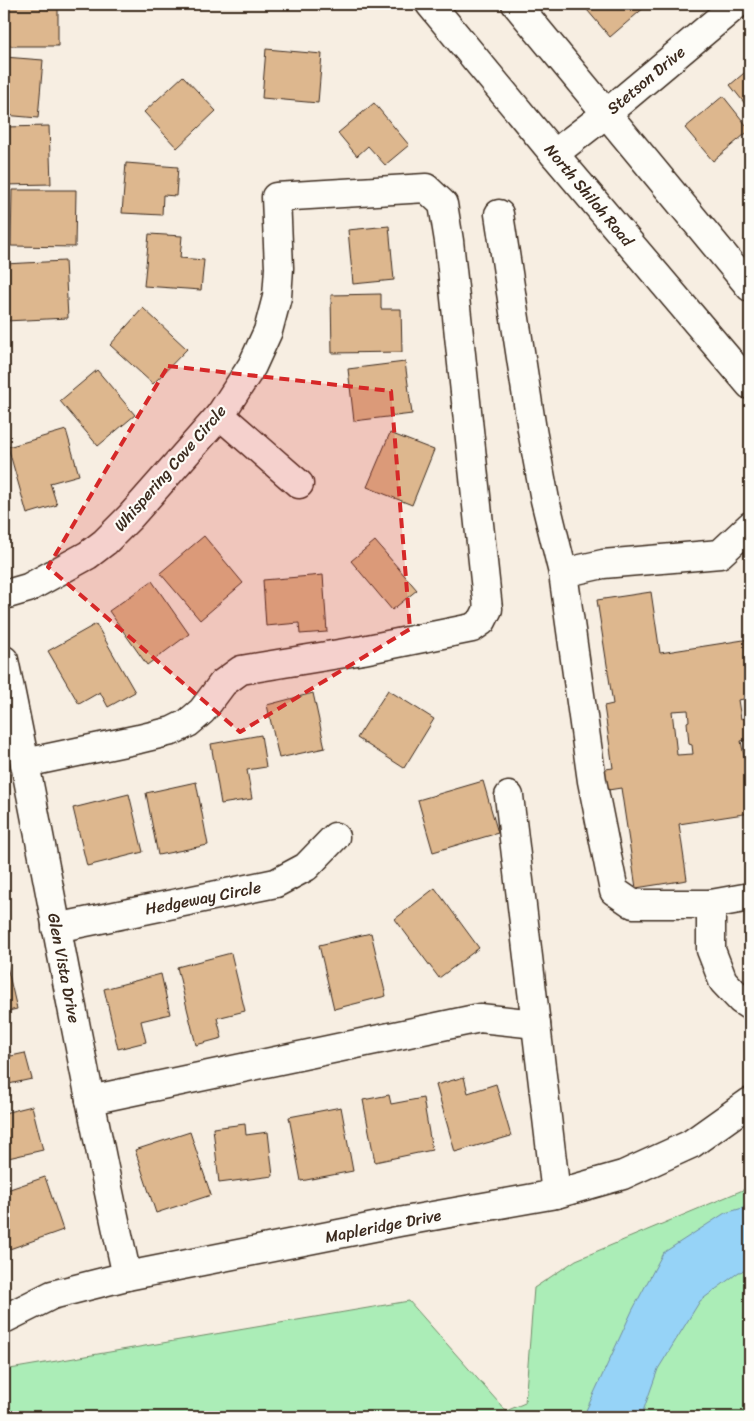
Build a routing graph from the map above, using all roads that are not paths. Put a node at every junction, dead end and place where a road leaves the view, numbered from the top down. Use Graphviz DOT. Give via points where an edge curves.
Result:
graph roads {
  1 [pos="430,4"];
  2 [pos="516,4"];
  3 [pos="737,4"];
  4 [pos="607,113"];
  5 [pos="554,154"];
  6 [pos="499,214"];
  7 [pos="750,287"];
  8 [pos="750,385"];
  9 [pos="220,415"];
  10 [pos="299,484"];
  11 [pos="750,526"];
  12 [pos="750,552"];
  13 [pos="720,554"];
  14 [pos="563,574"];
  15 [pos="4,596"];
  16 [pos="4,660"];
  17 [pos="25,763"];
  18 [pos="509,796"];
  19 [pos="334,837"];
  20 [pos="750,897"];
  21 [pos="711,904"];
  22 [pos="56,928"];
  23 [pos="750,1006"];
  24 [pos="536,1024"];
  25 [pos="90,1100"];
  26 [pos="750,1102"];
  27 [pos="556,1194"];
  28 [pos="127,1276"];
  29 [pos="4,1319"];
  1 -- 5 [label="street, North Shiloh Road"];
  2 -- 4 [label="street"];
  3 -- 4 [label="street, Stetson Drive"];
  4 -- 5 [label="street, Stetson Drive"];
  4 -- 7 [label="street"];
  5 -- 8 [label="street, North Shiloh Road"];
  6 -- 14 [label="street" via="532,430"];
  9 -- 10 [label="street"];
  9 -- 15 [label="street, Whispering Cove Circle" via="105,542 28,588"];
  9 -- 17 [label="street, Whispering Cove Circle" via="252,366 268,331 279,268 276,197 426,188 443,204 450,241 488,609 482,621 472,628 241,670 223,683 188,724 172,731"];
  11 -- 13 [label="street"];
  12 -- 13 [label="street"];
  13 -- 14 [label="street" via="603,564"];
  14 -- 21 [label="street" via="592,782 614,891 633,904"];
  16 -- 17 [label="street, Glen Vista Drive"];
  17 -- 22 [label="street, Glen Vista Drive"];
  18 -- 24 [label="street"];
  19 -- 22 [label="street, Hedgeway Circle" via="306,867 276,883"];
  20 -- 21 [label="street"];
  21 -- 23 [label="street" via="711,950 723,981"];
  22 -- 25 [label="street, Glen Vista Drive"];
  24 -- 25 [label="street" via="480,1018"];
  24 -- 27 [label="street"];
  25 -- 28 [label="street, Glen Vista Drive"];
  26 -- 27 [label="street, Mapleridge Drive" via="691,1144 623,1175"];
  27 -- 28 [label="street, Mapleridge Drive"];
  28 -- 29 [label="street, Mapleridge Drive" via="52,1295"];
}
